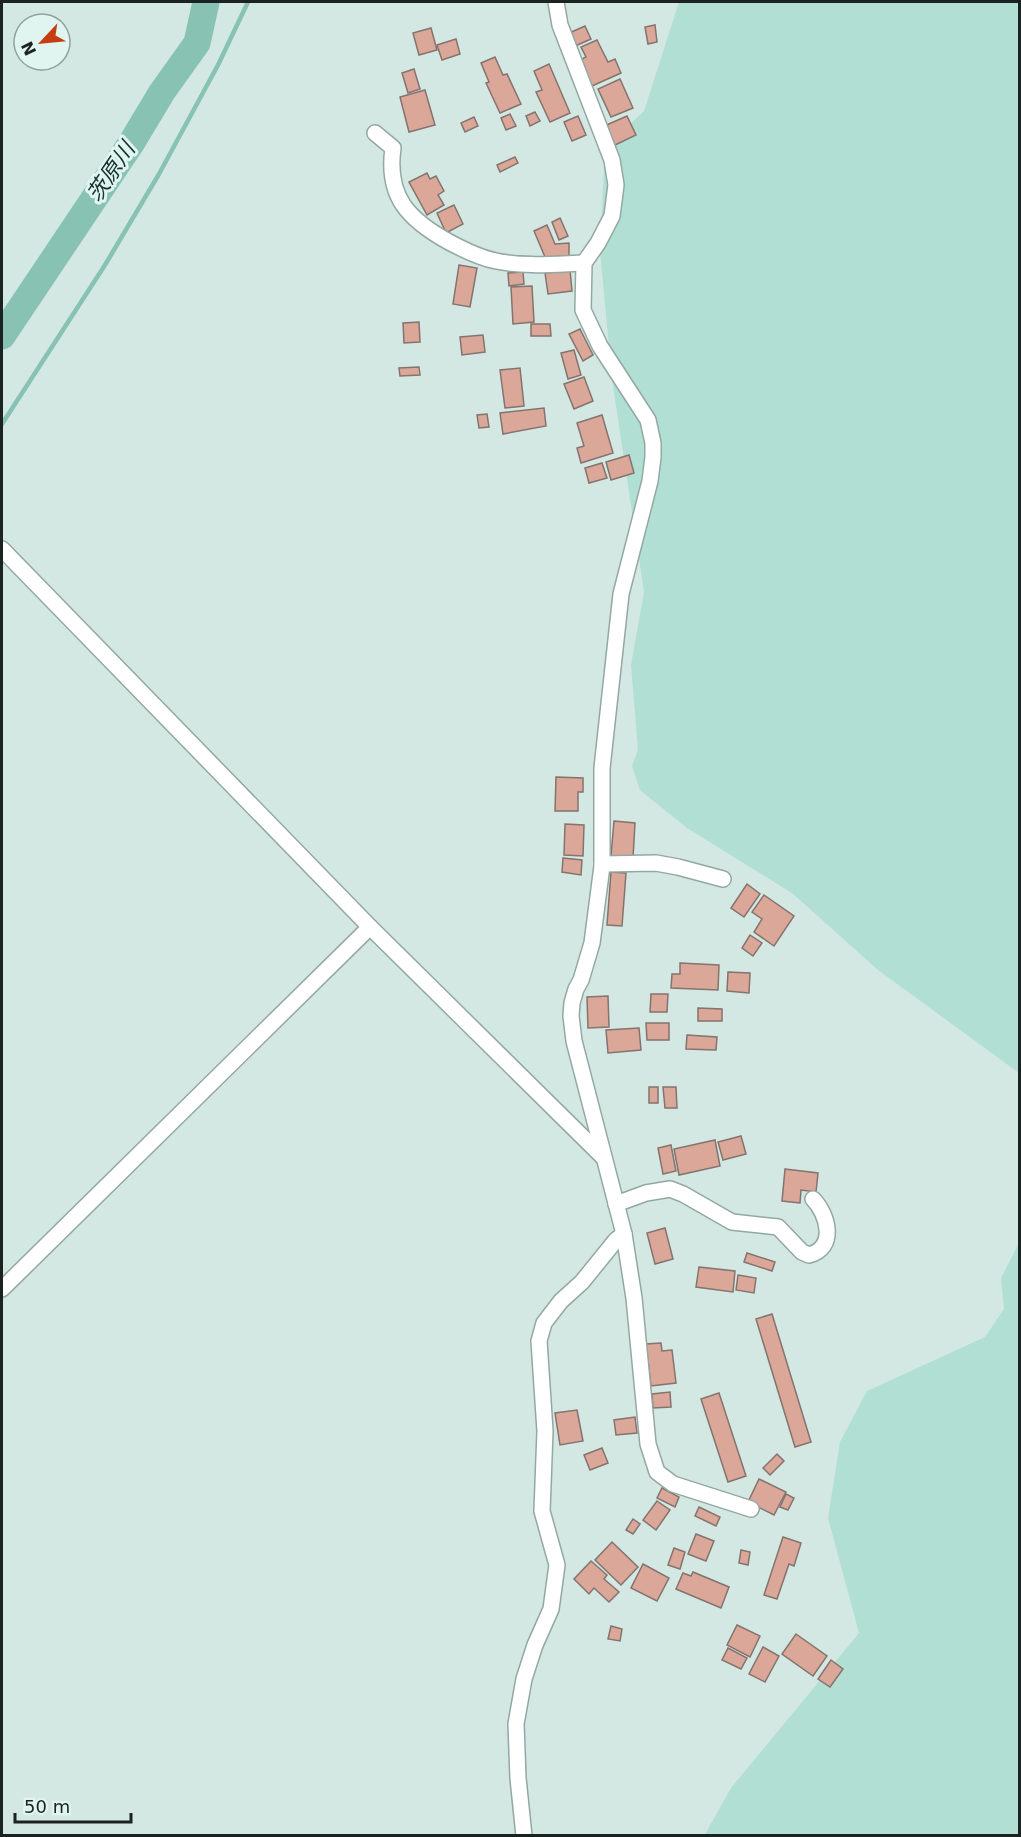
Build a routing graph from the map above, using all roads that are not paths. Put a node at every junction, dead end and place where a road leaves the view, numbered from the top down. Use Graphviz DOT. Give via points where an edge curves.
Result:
graph roads {
  1 [pos="556,2"];
  2 [pos="375,133"];
  3 [pos="584,263"];
  4 [pos="2,549"];
  5 [pos="602,864"];
  6 [pos="723,879"];
  7 [pos="370,927"];
  8 [pos="604,1158"];
  9 [pos="813,1199"];
  10 [pos="616,1204"];
  11 [pos="624,1234"];
  12 [pos="2,1290"];
  13 [pos="751,1509"];
  14 [pos="525,1836"];
  1 -- 3 [label="street" via="560,24 612,160 616,185 612,216"];
  2 -- 3 [label="street" via="393,148 390,168 403,205 430,231 497,262"];
  3 -- 5 [label="street" via="587,322 648,420 653,443 650,481 621,594 613,656 602,768"];
  4 -- 7 [label="street"];
  5 -- 6 [label="street" via="656,863"];
  5 -- 8 [label="street" via="592,943 571,1016"];
  7 -- 8 [label="street"];
  7 -- 12 [label="street"];
  8 -- 10 [label="street"];
  9 -- 10 [label="street" via="826,1218 828,1236 819,1250 809,1255 778,1227 732,1222 670,1189"];
  10 -- 11 [label="street"];
  11 -- 13 [label="street" via="648,1444 657,1472 673,1484"];
  11 -- 14 [label="street" via="554,1310 544,1323 539,1341 545,1431 542,1510 557,1565 551,1609 526,1672 516,1724"];
}
